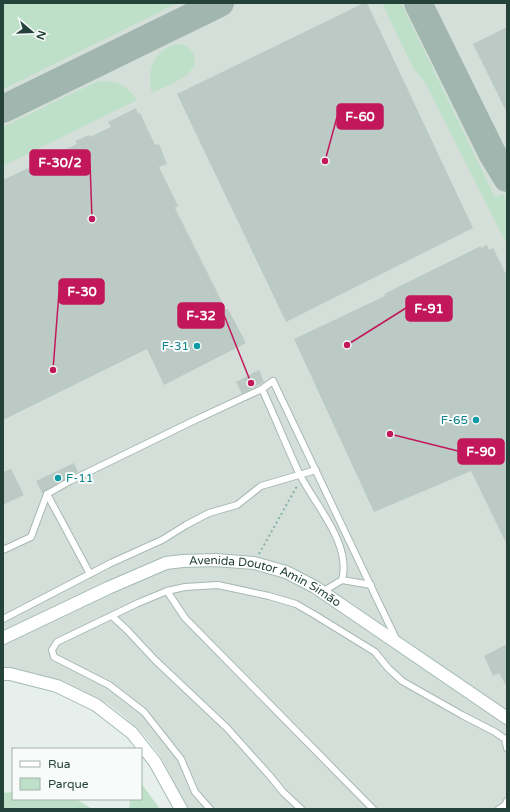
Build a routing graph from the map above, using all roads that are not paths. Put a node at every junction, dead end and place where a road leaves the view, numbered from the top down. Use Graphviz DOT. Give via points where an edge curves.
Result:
graph roads {
  1 [pos="262,389"];
  2 [pos="316,470"];
  3 [pos="300,475"];
  4 [pos="47,494"];
  5 [pos="3,550"];
  6 [pos="90,574"];
  7 [pos="342,580"];
  8 [pos="371,585"];
  9 [pos="167,591"];
  10 [pos="322,592"];
  11 [pos="112,616"];
  12 [pos="3,619"];
  13 [pos="3,638"];
  14 [pos="400,646"];
  15 [pos="3,674"];
  16 [pos="507,718"];
  17 [pos="507,748"];
  18 [pos="507,801"];
  19 [pos="181,809"];
  20 [pos="210,809"];
  21 [pos="301,809"];
  22 [pos="373,809"];
  23 [pos="499,809"];
  1 -- 2 [label="lane" via="273,381"];
  1 -- 3 [label="lane"];
  1 -- 4 [label="lane"];
  2 -- 3 [label="lane"];
  2 -- 8 [label="lane"];
  3 -- 6 [label="lane" via="261,486 237,505 209,513 162,540"];
  3 -- 7 [label="lane" via="328,520 343,555"];
  4 -- 5 [label="lane" via="31,537"];
  4 -- 6 [label="lane"];
  6 -- 12 [label="lane"];
  7 -- 8 [label="lane"];
  7 -- 10 [label="lane"];
  8 -- 14 [label="lane"];
  9 -- 11 [label="lane"];
  9 -- 17 [label="lane" via="218,585 296,604 375,652 402,681 505,739"];
  9 -- 22 [label="lane" via="185,618"];
  10 -- 13 [label="street, Avenida Doutor Amin Simão" via="286,572 254,563 183,560 166,563 108,588"];
  10 -- 14 [label="street, Avenida Doutor Amin Simão"];
  11 -- 20 [label="lane" via="57,642 52,650 54,657 109,685 144,712 181,760 195,792"];
  11 -- 21 [label="lane" via="227,728"];
  14 -- 16 [label="street, Avenida Doutor Amin Simão"];
  15 -- 19 [label="street" via="57,686 96,705 132,733 155,762"];
  18 -- 23 [label="lane"];
}
